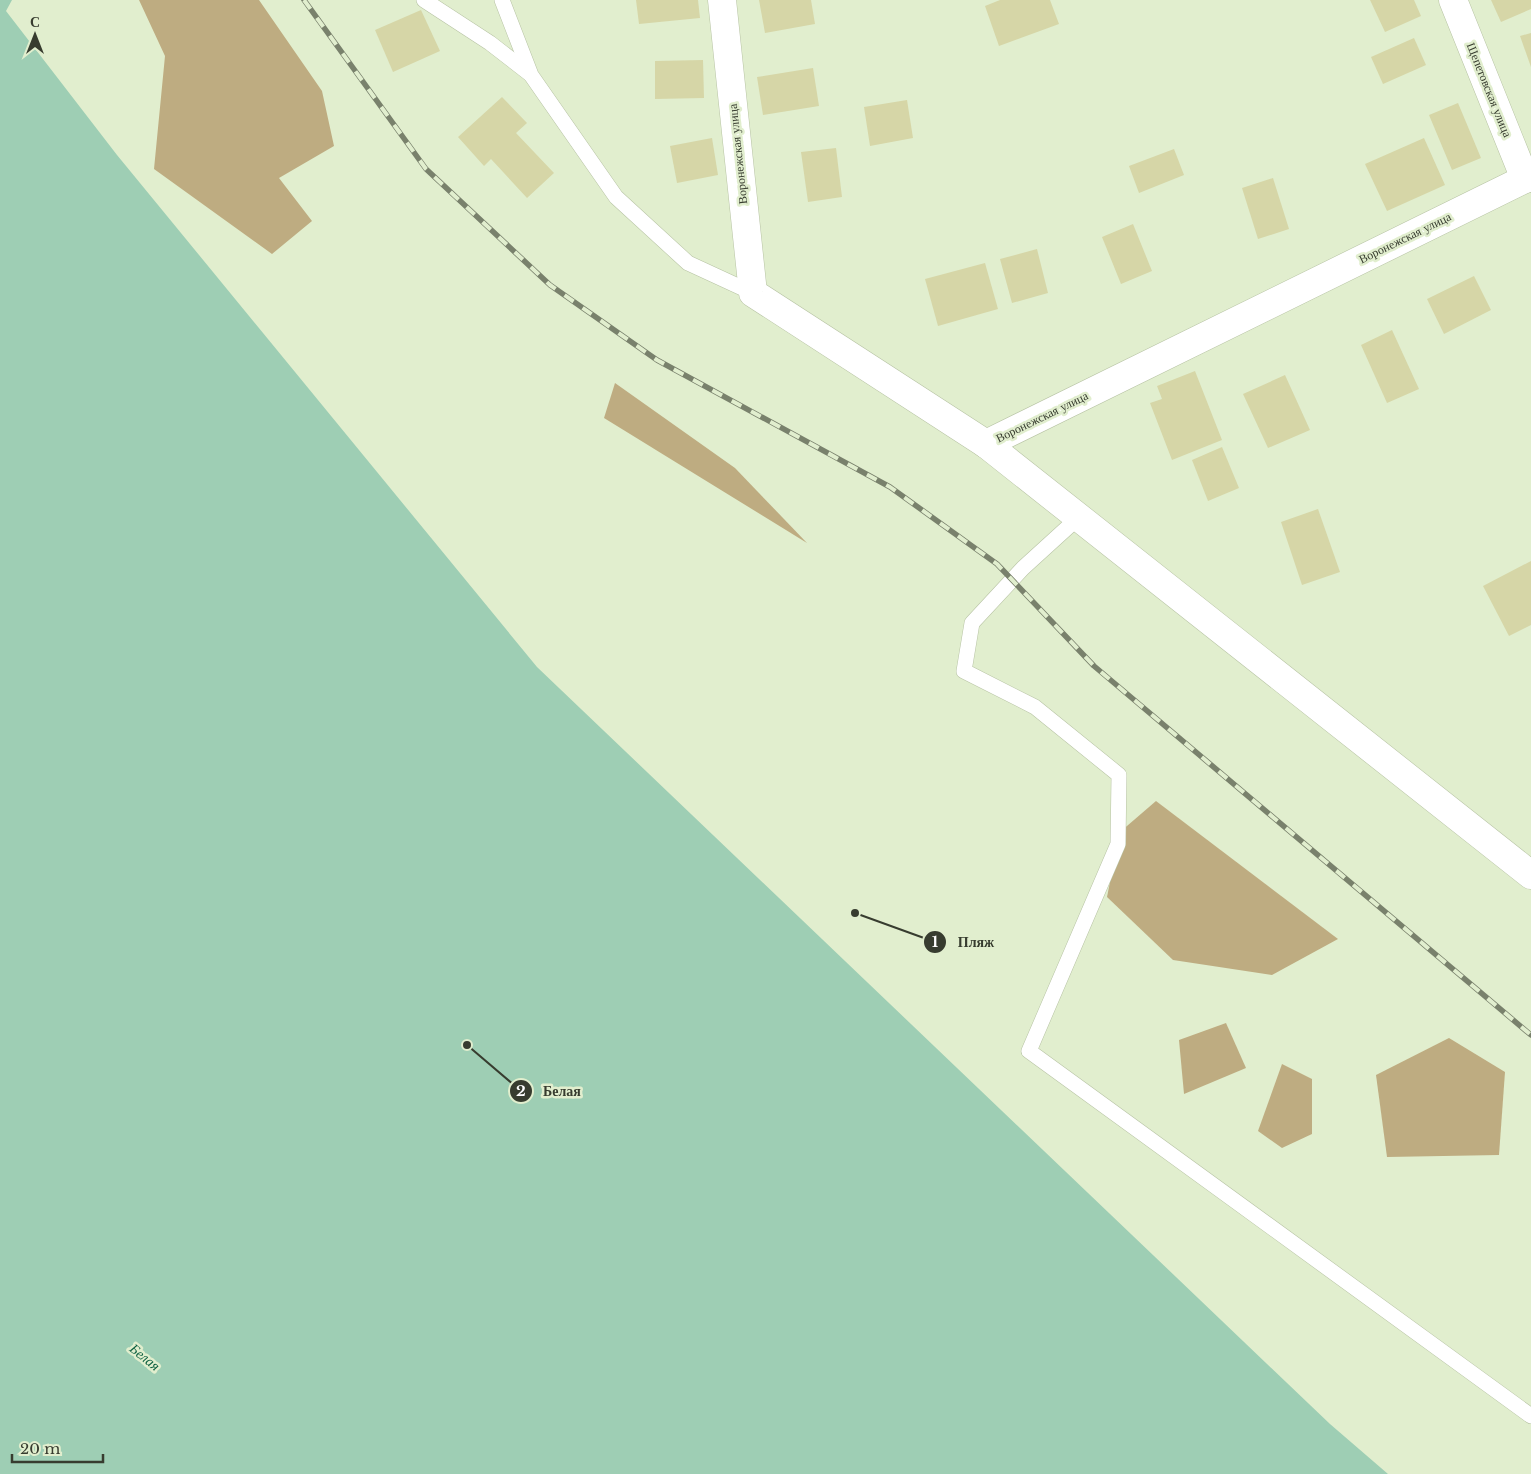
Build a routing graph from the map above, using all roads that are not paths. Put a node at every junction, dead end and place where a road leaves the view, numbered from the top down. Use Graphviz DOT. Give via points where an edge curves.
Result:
graph roads {
  1 [pos="424,0"];
  2 [pos="502,0"];
  3 [pos="722,0"];
  4 [pos="1454,0"];
  5 [pos="531,74"];
  6 [pos="1528,178"];
  7 [pos="752,293"];
  8 [pos="986,444"];
  9 [pos="1079,517"];
  10 [pos="1531,874"];
  11 [pos="1531,1416"];
  1 -- 5 [label="lane"];
  2 -- 5 [label="lane"];
  3 -- 7 [label="street, Воронежская улица"];
  4 -- 6 [label="street, Щепетовская улица"];
  5 -- 7 [label="lane" via="616,197 688,263"];
  6 -- 8 [label="street, Воронежская улица"];
  7 -- 8 [label="street, Воронежская улица"];
  8 -- 9 [label="street"];
  9 -- 10 [label="street"];
  9 -- 11 [label="lane" via="1023,568 972,623 964,671 1035,707 1119,775 1118,844 1029,1050"];
}
